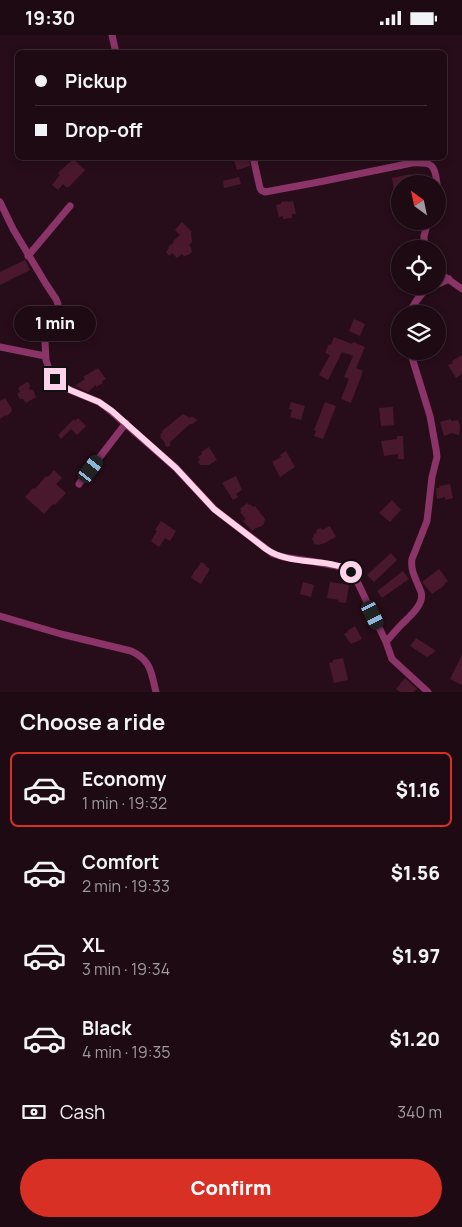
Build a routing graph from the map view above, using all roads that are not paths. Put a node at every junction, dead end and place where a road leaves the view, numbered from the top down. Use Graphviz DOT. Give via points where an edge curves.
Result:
graph roads {
  1 [pos="112,35"];
  2 [pos="115,50"];
  3 [pos="254,160"];
  4 [pos="436,175"];
  5 [pos="0,202"];
  6 [pos="70,206"];
  7 [pos="28,256"];
  8 [pos="446,277"];
  9 [pos="449,279"];
  10 [pos="446,280"];
  11 [pos="462,289"];
  12 [pos="422,295"];
  13 [pos="414,305"];
  14 [pos="0,347"];
  15 [pos="45,357"];
  16 [pos="413,360"];
  17 [pos="126,423"];
  18 [pos="79,485"];
  19 [pos="0,616"];
  20 [pos="386,642"];
  21 [pos="156,692"];
  22 [pos="428,692"];
  1 -- 2 [label="street"];
  3 -- 4 [label="street" via="261,190 265,192 422,162 433,166"];
  5 -- 7 [label="street"];
  6 -- 7 [label="street"];
  7 -- 15 [label="street" via="58,304 45,342"];
  8 -- 9 [label="street"];
  9 -- 10 [label="street"];
  9 -- 11 [label="street"];
  12 -- 13 [label="street"];
  14 -- 15 [label="street"];
  15 -- 17 [label="street" via="60,384 99,402"];
  16 -- 20 [label="street" via="430,416 436,457 427,521 411,564 421,599 411,616"];
  17 -- 18 [label="street"];
  17 -- 20 [label="street" via="176,468 214,509 273,554 347,568 356,579"];
  19 -- 21 [label="street" via="131,651 149,665"];
  20 -- 22 [label="street" via="392,659"];
}
